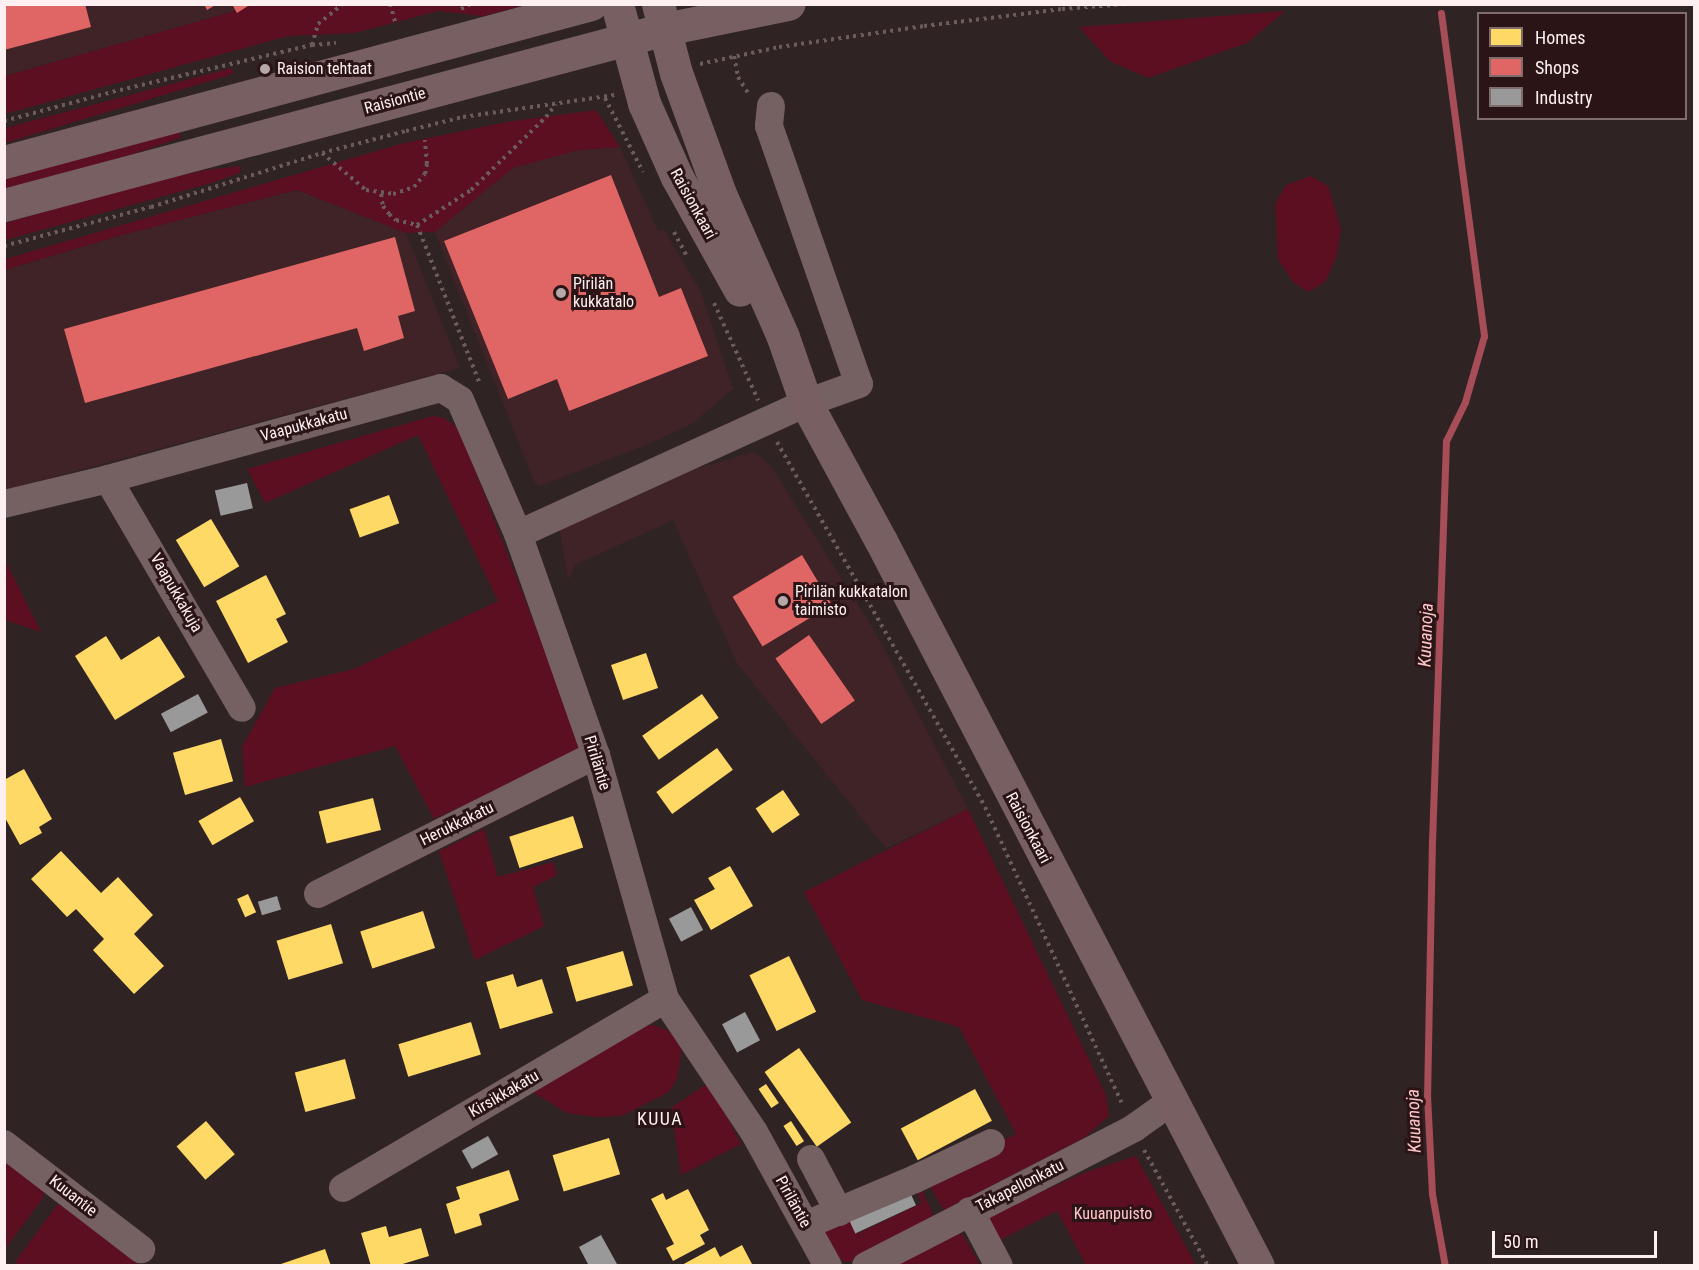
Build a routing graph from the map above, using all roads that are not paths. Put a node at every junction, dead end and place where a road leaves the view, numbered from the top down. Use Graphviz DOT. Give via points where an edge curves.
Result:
graph roads {
  1 [pos="591,4"];
  2 [pos="617,4"];
  3 [pos="788,4"];
  4 [pos="661,16"];
  5 [pos="626,39"];
  6 [pos="771,106"];
  7 [pos="4,162"];
  8 [pos="4,205"];
  9 [pos="803,396"];
  10 [pos="108,479"];
  11 [pos="4,504"];
  12 [pos="518,534"];
  13 [pos="242,708"];
  14 [pos="596,755"];
  15 [pos="318,894"];
  16 [pos="665,999"];
  17 [pos="1172,1101"];
  18 [pos="991,1143"];
  19 [pos="4,1144"];
  20 [pos="811,1159"];
  21 [pos="343,1188"];
  22 [pos="970,1211"];
  23 [pos="839,1212"];
  24 [pos="806,1225"];
  25 [pos="141,1249"];
  26 [pos="828,1266"];
  27 [pos="866,1266"];
  28 [pos="999,1266"];
  29 [pos="1258,1266"];
  1 -- 7 [label="main road"];
  2 -- 5 [label="main road, Raisionkaari"];
  3 -- 4 [label="main road, Raisiontie"];
  4 -- 5 [label="main road, Raisiontie"];
  4 -- 9 [label="main road, Raisionkaari" via="676,73 720,194 783,337"];
  5 -- 8 [label="main road, Raisiontie"];
  5 -- 9 [label="main road, Raisionkaari" via="639,87 677,177 767,341"];
  6 -- 9 [label="street" via="769,126 859,384"];
  9 -- 12 [label="street" via="767,421"];
  9 -- 17 [label="main road, Raisionkaari"];
  10 -- 11 [label="street, Vaapukkakatu"];
  10 -- 12 [label="street, Vaapukkakatu" via="441,388 460,400"];
  10 -- 13 [label="street, Vaapukkakuja"];
  12 -- 14 [label="street, Piriläntie"];
  14 -- 15 [label="street, Herukkakatu"];
  14 -- 16 [label="street, Piriläntie"];
  16 -- 21 [label="street, Kirsikkakatu"];
  16 -- 24 [label="street, Piriläntie" via="754,1132"];
  17 -- 22 [label="street, Takapellonkatu" via="1134,1128"];
  17 -- 29 [label="main road, Raisionkaari"];
  18 -- 23 [label="street"];
  19 -- 25 [label="street, Kuuantie"];
  20 -- 23 [label="street"];
  22 -- 27 [label="street, Takapellonkatu"];
  22 -- 28 [label="street"];
  23 -- 24 [label="street"];
  24 -- 26 [label="street, Piriläntie"];
}
